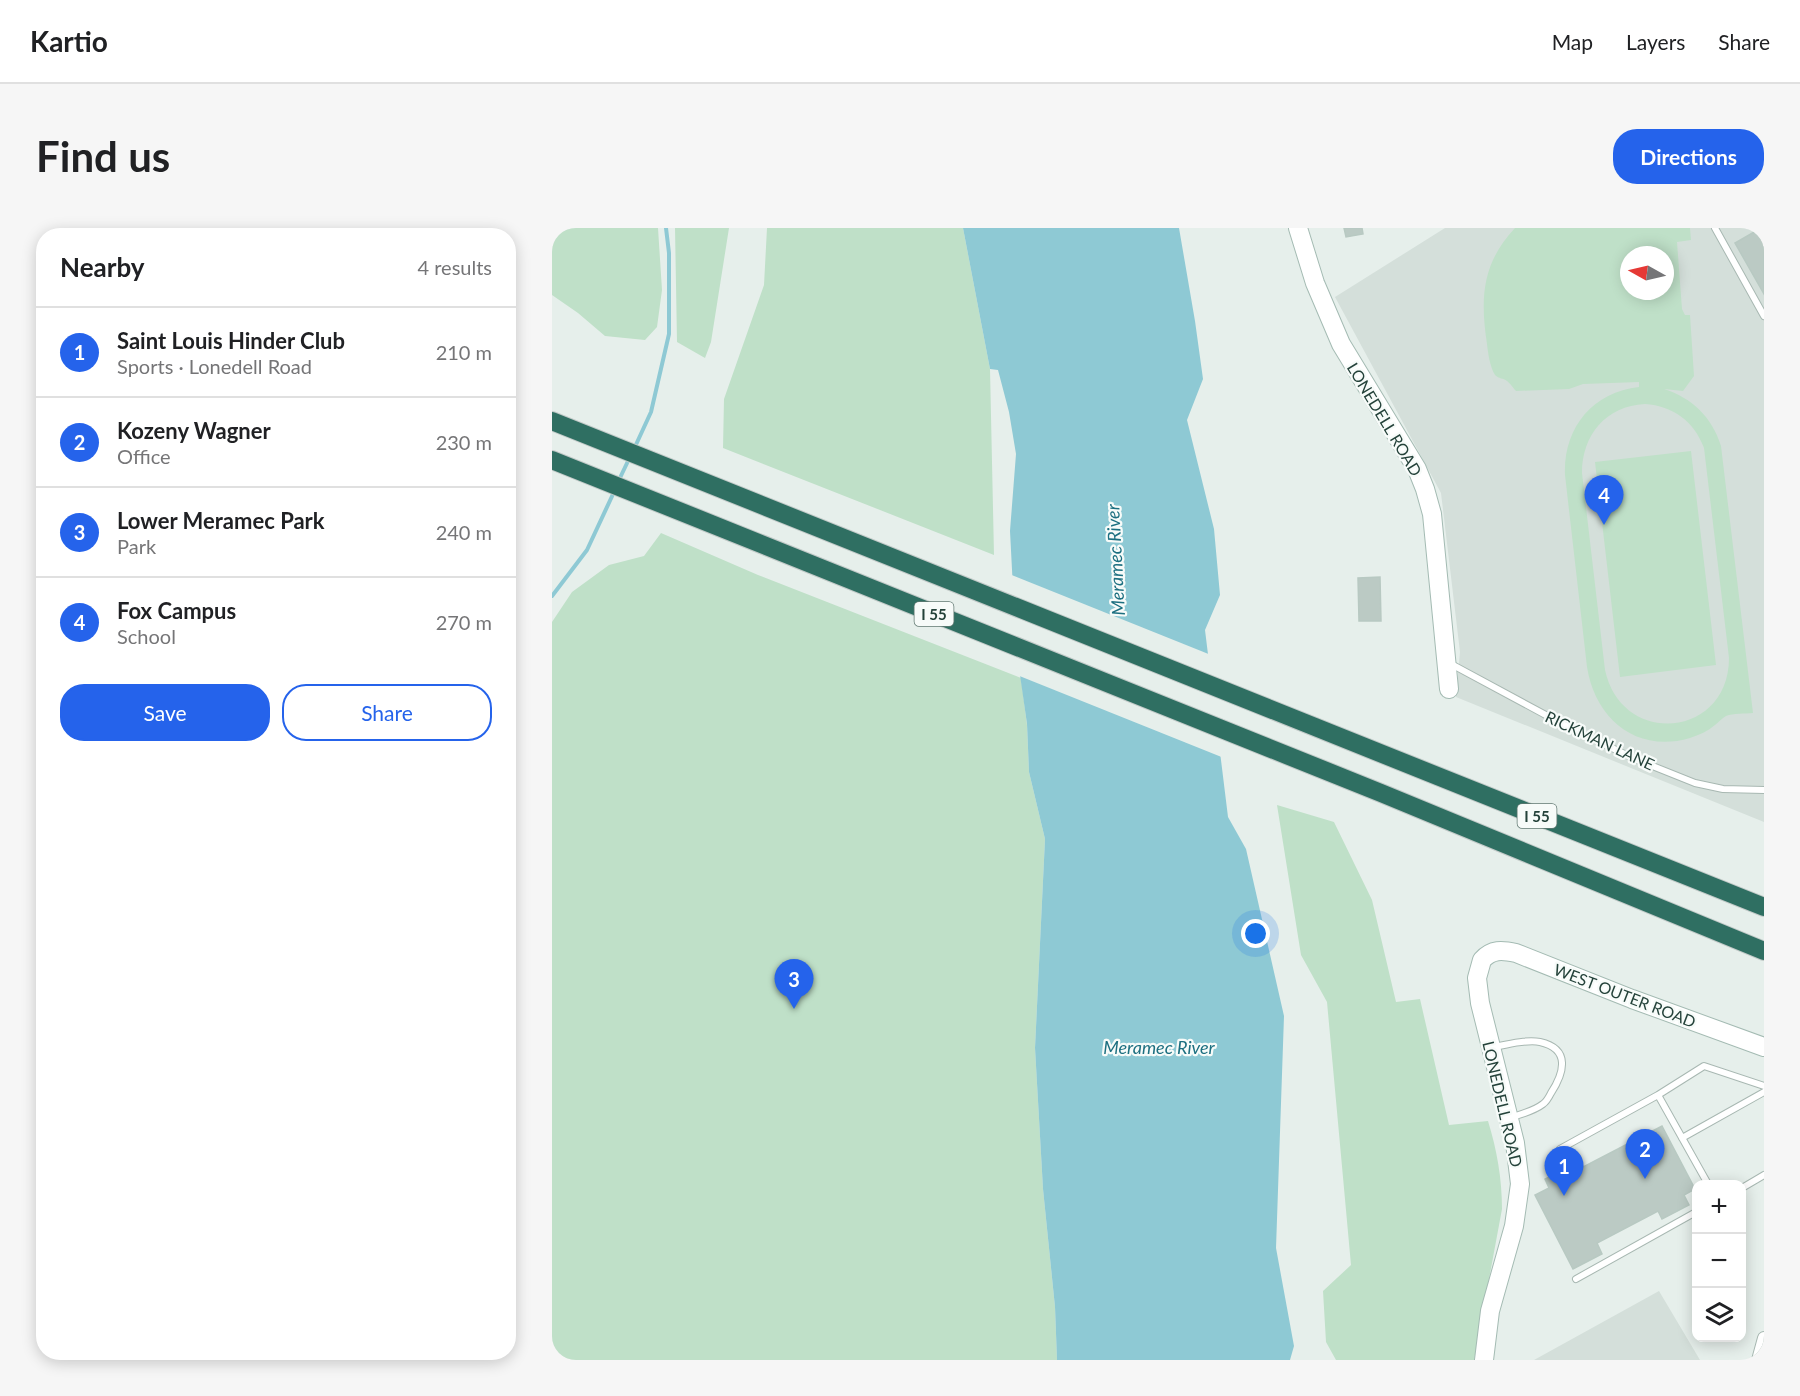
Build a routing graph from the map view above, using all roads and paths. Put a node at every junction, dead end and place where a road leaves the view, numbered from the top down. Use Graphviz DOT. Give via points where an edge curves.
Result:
graph roads {
  1 [pos="1298,228"];
  2 [pos="1715,228"];
  3 [pos="1764,316"];
  4 [pos="552,421"];
  5 [pos="552,460"];
  6 [pos="1447,659"];
  7 [pos="1449,689"];
  8 [pos="1764,790"];
  9 [pos="1764,907"];
  10 [pos="1764,951"];
  11 [pos="1486,956"];
  12 [pos="1491,1047"];
  13 [pos="1764,1047"];
  14 [pos="1764,1086"];
  15 [pos="1764,1092"];
  16 [pos="1658,1095"];
  17 [pos="1509,1118"];
  18 [pos="1682,1138"];
  19 [pos="1560,1149"];
  20 [pos="1764,1175"];
  21 [pos="1705,1180"];
  22 [pos="1746,1186"];
  23 [pos="1692,1214"];
  24 [pos="1576,1279"];
  25 [pos="1764,1338"];
  26 [pos="1484,1360"];
  27 [pos="1758,1360"];
  1 -- 6 [label="street, LONEDELL ROAD" via="1341,344 1417,469 1425,489 1434,530"];
  2 -- 3 [label="lane"];
  4 -- 9 [label="highway, I 55"];
  5 -- 10 [label="highway, I 55"];
  6 -- 7 [label="street, LONEDELL ROAD"];
  6 -- 8 [label="lane, RICKMAN LANE" via="1455,668 1635,759 1695,783 1723,789"];
  11 -- 12 [label="street, LONEDELL ROAD" via="1479,965 1477,984"];
  11 -- 13 [label="street, WEST OUTER ROAD" via="1500,950 1516,953"];
  12 -- 17 [label="street, LONEDELL ROAD"];
  12 -- 17 [label="lane" via="1539,1042 1562,1057 1563,1071 1544,1104"];
  14 -- 16 [label="lane" via="1704,1066"];
  15 -- 18 [label="lane"];
  16 -- 18 [label="lane"];
  16 -- 19 [label="lane"];
  17 -- 26 [label="street, LONEDELL ROAD" via="1520,1192 1490,1311"];
  18 -- 21 [label="lane"];
  20 -- 22 [label="lane"];
  23 -- 24 [label="lane"];
  25 -- 27 [label="street"];
}
